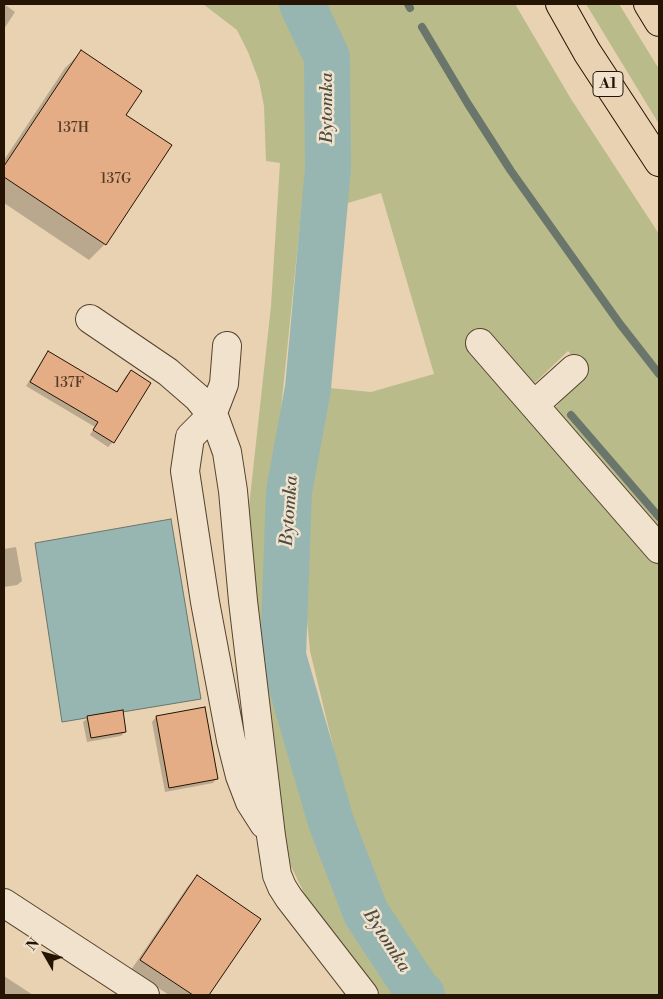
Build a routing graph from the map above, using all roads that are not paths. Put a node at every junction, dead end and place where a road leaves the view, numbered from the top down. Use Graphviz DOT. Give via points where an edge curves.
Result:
graph roads {
  1 [pos="560,4"];
  2 [pos="648,4"];
  3 [pos="659,22"];
  4 [pos="659,162"];
  5 [pos="90,319"];
  6 [pos="480,343"];
  7 [pos="227,346"];
  8 [pos="574,369"];
  9 [pos="534,404"];
  10 [pos="212,415"];
  11 [pos="659,549"];
  12 [pos="271,836"];
  13 [pos="4,903"];
  14 [pos="145,995"];
  15 [pos="364,995"];
  1 -- 4 [label="highway, A1" via="587,52"];
  2 -- 3 [label="highway"];
  5 -- 10 [label="lane" via="168,372"];
  6 -- 9 [label="lane"];
  7 -- 10 [label="lane" via="224,384"];
  8 -- 9 [label="lane"];
  9 -- 11 [label="lane"];
  10 -- 12 [label="lane" via="227,452 233,492"];
  10 -- 12 [label="lane" via="190,437 185,471 231,740 250,802"];
  12 -- 15 [label="lane" via="282,887"];
  13 -- 14 [label="lane"];
}
